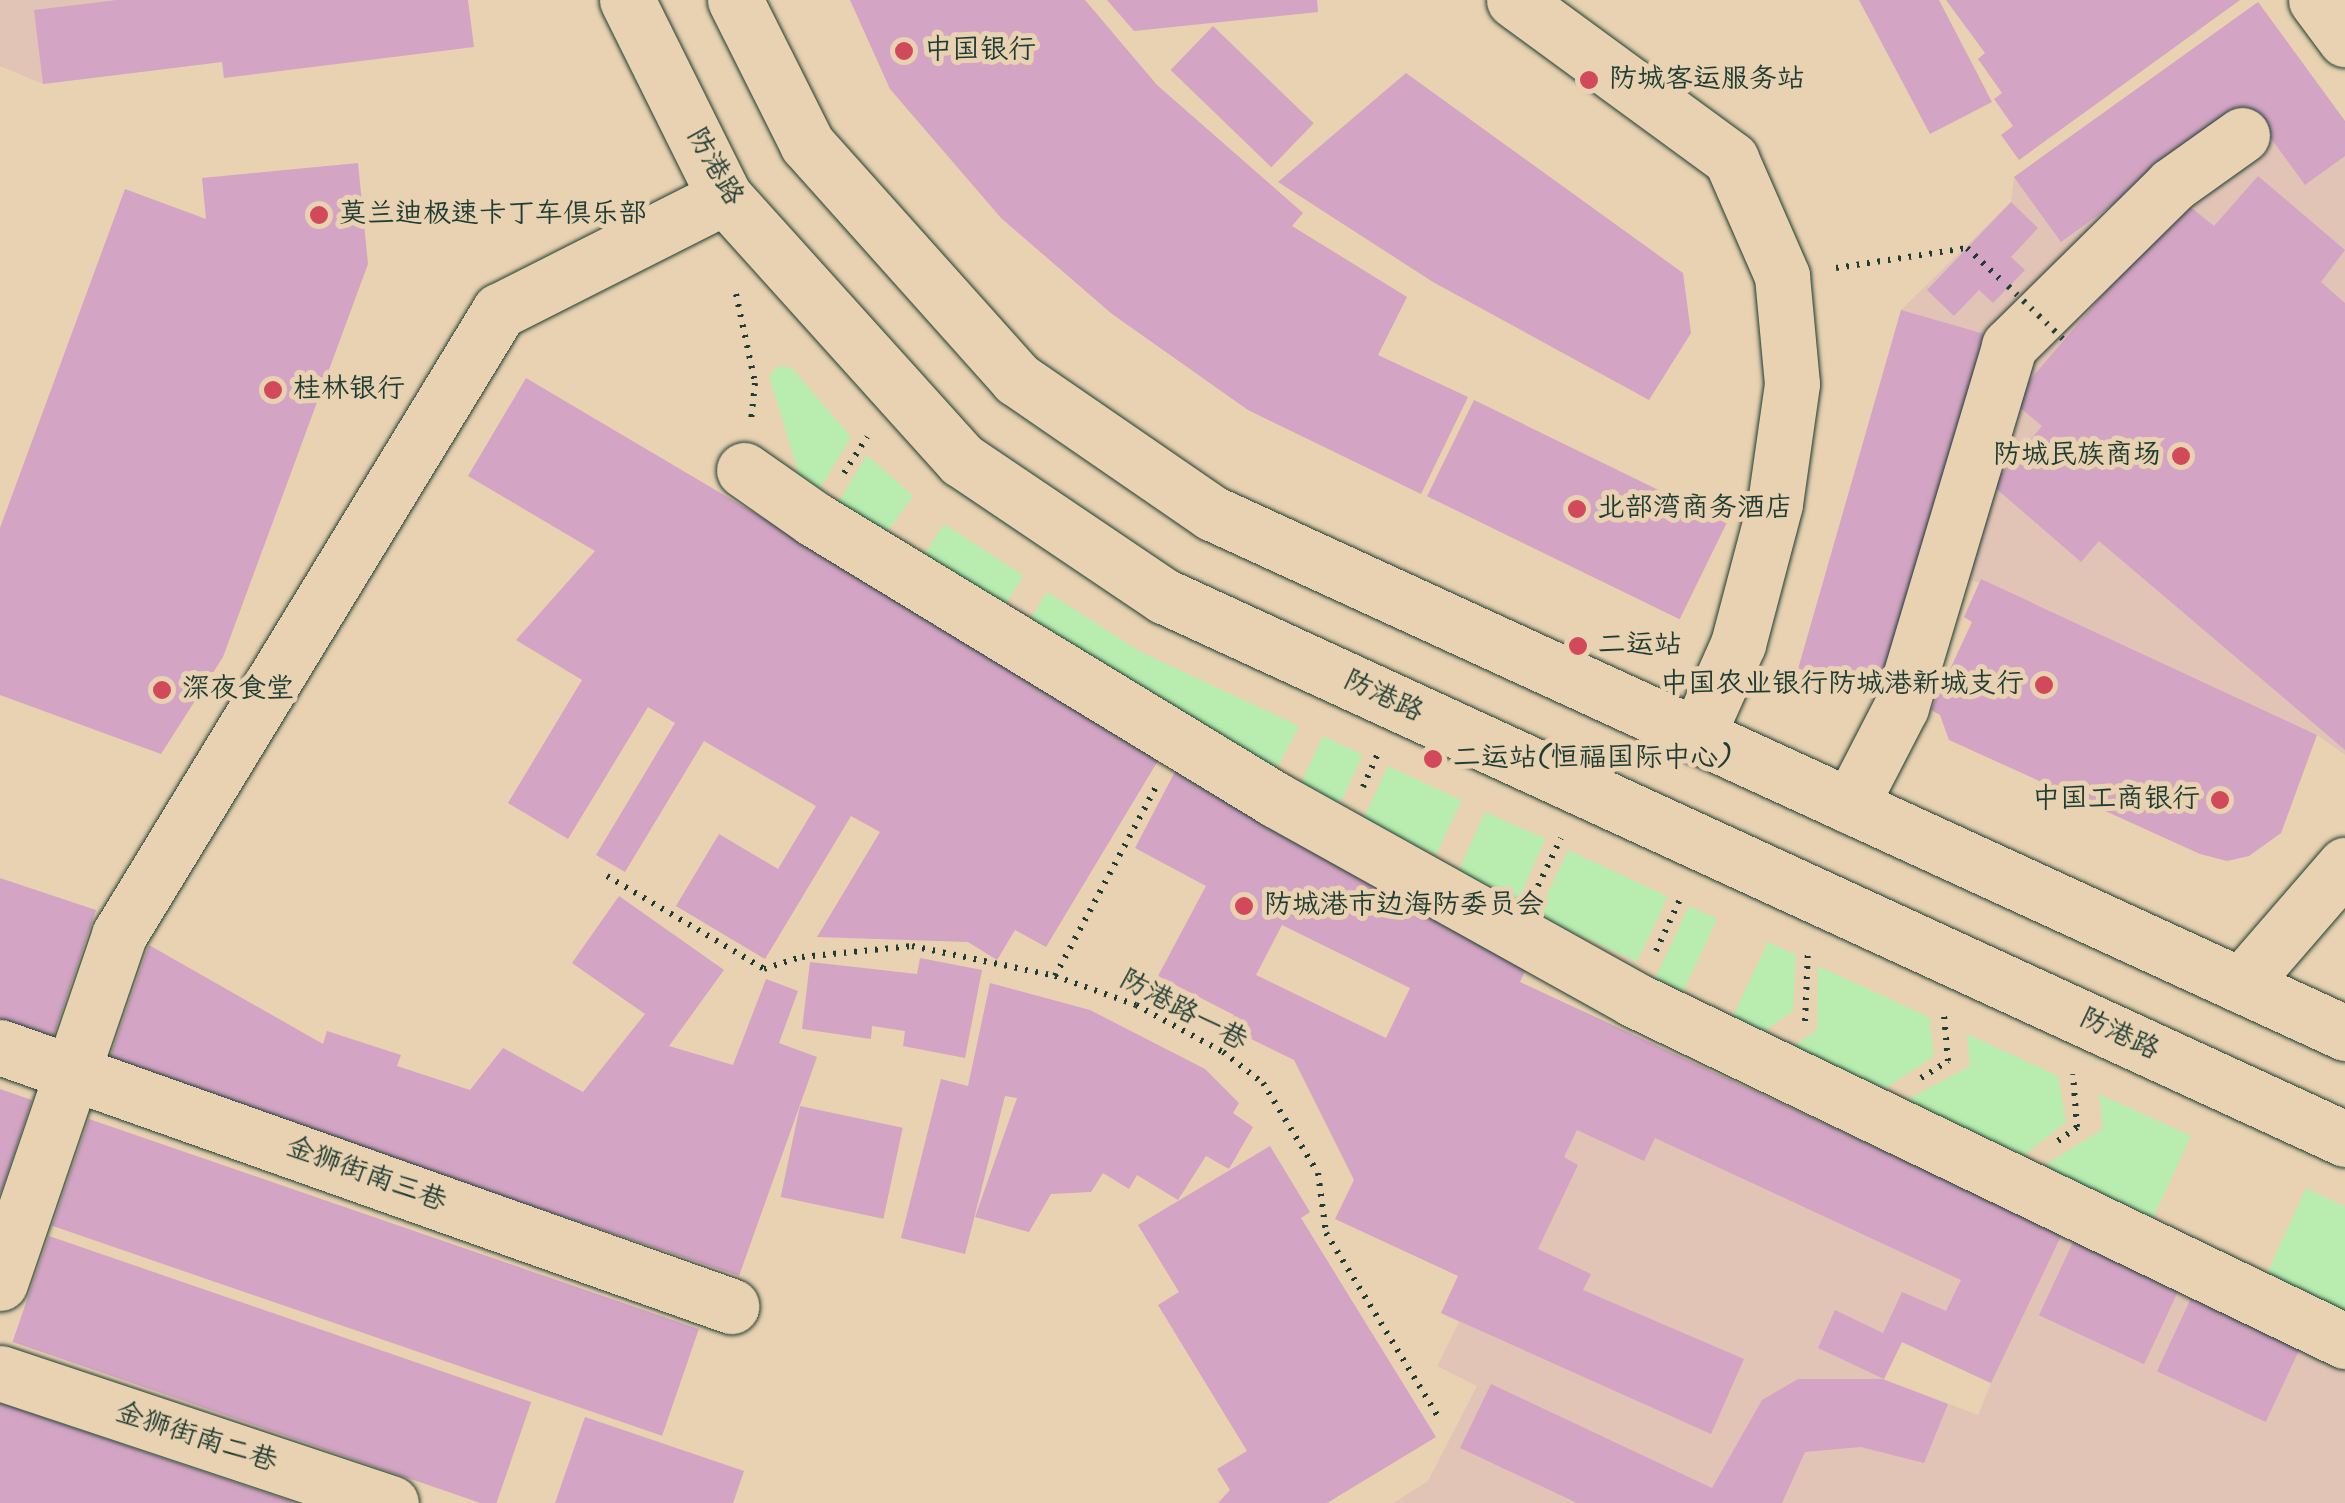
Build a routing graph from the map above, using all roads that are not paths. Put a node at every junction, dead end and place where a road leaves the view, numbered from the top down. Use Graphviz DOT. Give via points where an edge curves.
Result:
graph roads {
  1 [pos="627,0"];
  2 [pos="735,0"];
  3 [pos="1514,0"];
  4 [pos="2316,0"];
  5 [pos="2345,40"];
  6 [pos="2242,135"];
  7 [pos="725,196"];
  8 [pos="744,470"];
  9 [pos="1697,736"];
  10 [pos="1850,806"];
  11 [pos="2345,865"];
  12 [pos="2241,985"];
  13 [pos="2345,1033"];
  14 [pos="0,1047"];
  15 [pos="72,1070"];
  16 [pos="2345,1138"];
  17 [pos="0,1283"];
  18 [pos="731,1306"];
  19 [pos="2345,1340"];
  20 [pos="0,1373"];
  21 [pos="391,1503"];
  1 -- 7 [label="main road, 防港路"];
  2 -- 9 [label="main road" via="807,144 1017,379 1212,512"];
  3 -- 9 [label="main road" via="1732,159 1782,276 1792,384 1775,504 1738,644"];
  4 -- 5 [label="main road"];
  6 -- 10 [label="main road" via="2172,185 2009,346 1901,707"];
  7 -- 15 [label="main road" via="498,311 119,934"];
  7 -- 16 [label="main road, 防港路" via="962,460 1164,596"];
  8 -- 19 [label="main road" via="814,520 1180,742 1633,999"];
  9 -- 10 [label="main road"];
  10 -- 12 [label="main road"];
  11 -- 12 [label="main road"];
  12 -- 13 [label="main road"];
  14 -- 15 [label="main road, 金狮街南三巷"];
  15 -- 17 [label="main road"];
  15 -- 18 [label="main road, 金狮街南三巷"];
  20 -- 21 [label="main road, 金狮街南二巷"];
}
